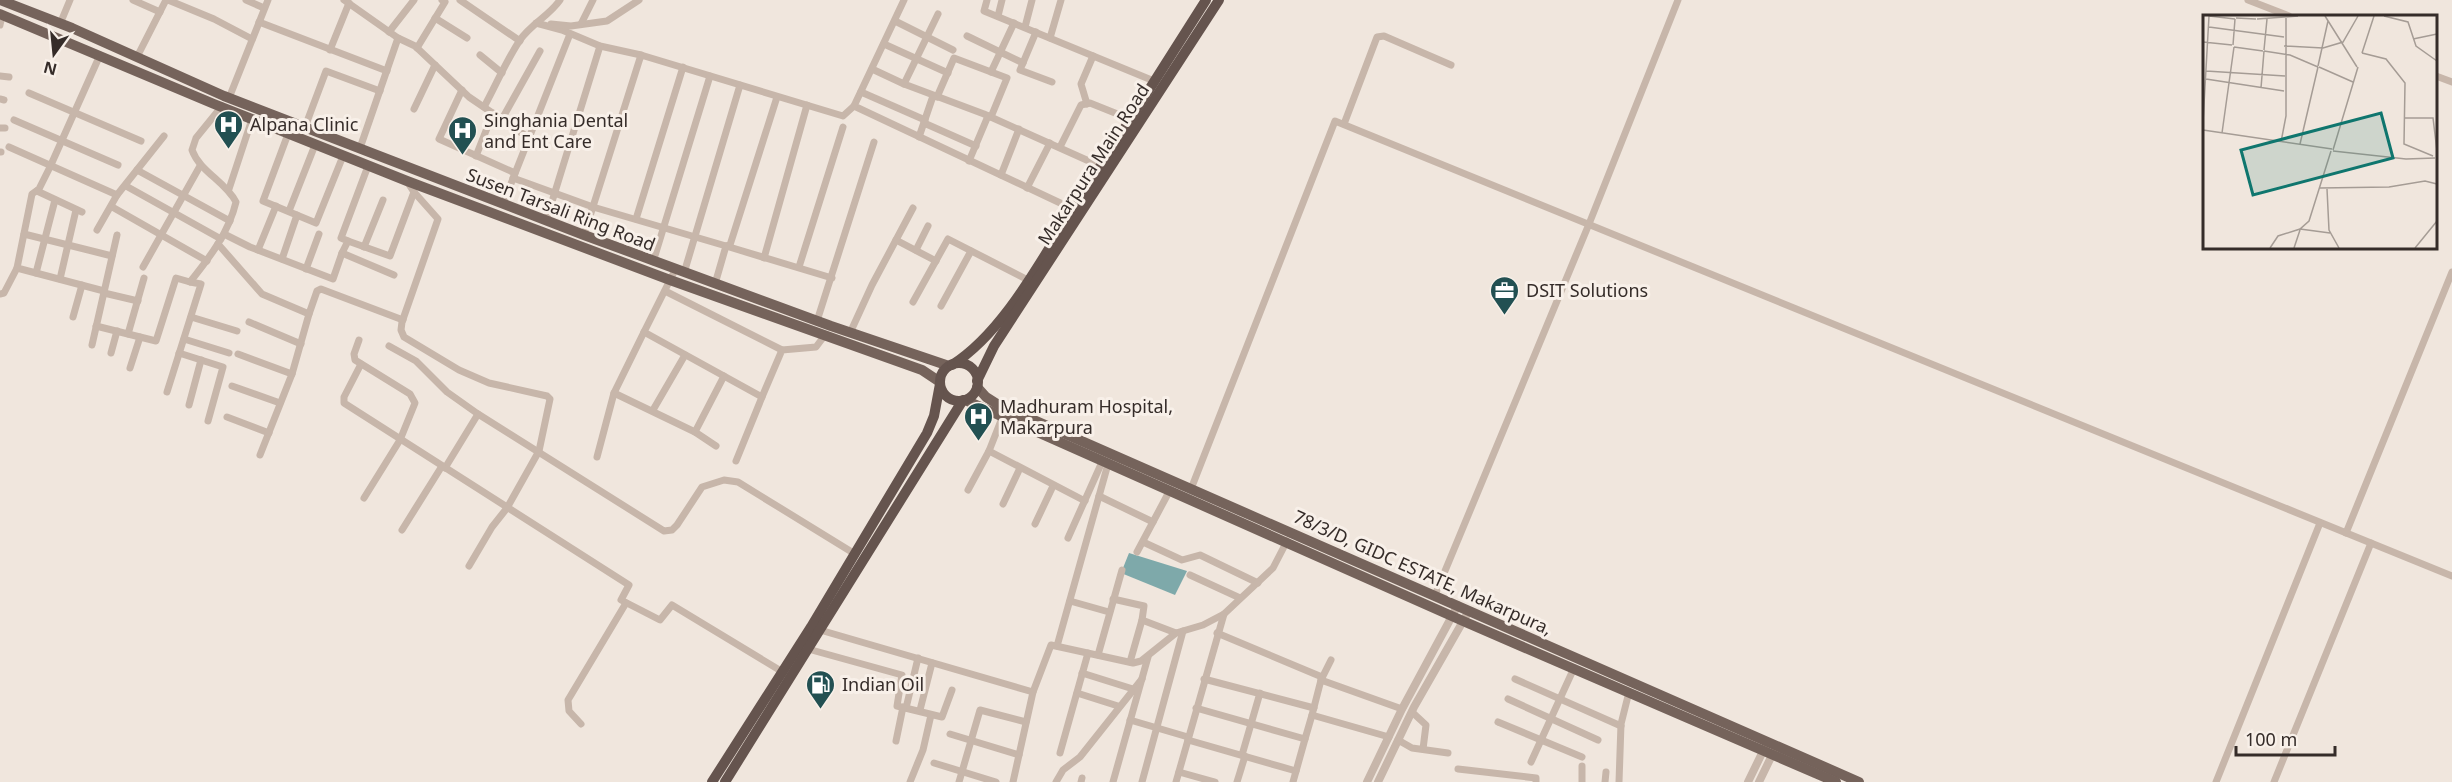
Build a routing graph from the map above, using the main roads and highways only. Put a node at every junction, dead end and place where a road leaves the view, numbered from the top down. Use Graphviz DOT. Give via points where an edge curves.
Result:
graph roads {
  1 [pos="0,0"];
  2 [pos="1206,0"];
  3 [pos="1219,0"];
  4 [pos="1,18"];
  5 [pos="226,101"];
  6 [pos="676,274"];
  7 [pos="951,366"];
  8 [pos="940,383"];
  9 [pos="977,384"];
  10 [pos="964,400"];
  11 [pos="1455,610"];
  12 [pos="786,674"];
  13 [pos="1770,748"];
  14 [pos="712,782"];
  15 [pos="725,782"];
  16 [pos="1836,782"];
  17 [pos="1859,782"];
  1 -- 5 [label="main road, Susen Tarsali Ring Road" via="137,57"];
  2 -- 7 [label="highway, Makarpura Main Road" via="1028,280 986,338"];
  3 -- 9 [label="highway, Makarpura Main Road" via="994,346"];
  4 -- 5 [label="main road, Susen Tarsali Ring Road"];
  5 -- 6 [label="main road, Susen Tarsali Ring Road" via="360,148"];
  5 -- 6 [label="main road, Susen Tarsali Ring Road" via="252,119 407,181"];
  6 -- 7 [label="main road, Susen Tarsali Ring Road"];
  6 -- 8 [label="main road, Susen Tarsali Ring Road" via="928,371"];
  7 -- 8 [label="highway"];
  7 -- 9 [label="highway" via="969,367"];
  8 -- 10 [label="highway" via="949,398"];
  8 -- 12 [label="highway" via="927,434"];
  9 -- 10 [label="highway"];
  9 -- 11 [label="main road, 78/3/D, GIDC ESTATE, Makarpura," via="997,404 1436,595"];
  10 -- 11 [label="main road, 78/3/D, GIDC ESTATE, Makarpura," via="1287,543"];
  10 -- 12 [label="highway" via="808,649"];
  11 -- 13 [label="main road, 78/3/D, GIDC ESTATE, Makarpura," via="1469,610"];
  11 -- 13 [label="main road, 78/3/D, GIDC ESTATE, Makarpura," via="1463,621"];
  12 -- 14 [label="highway"];
  12 -- 15 [label="highway"];
  13 -- 16 [label="main road, 78/3/D, GIDC ESTATE, Makarpura,"];
  13 -- 17 [label="main road, 78/3/D, GIDC ESTATE, Makarpura,"];
}
